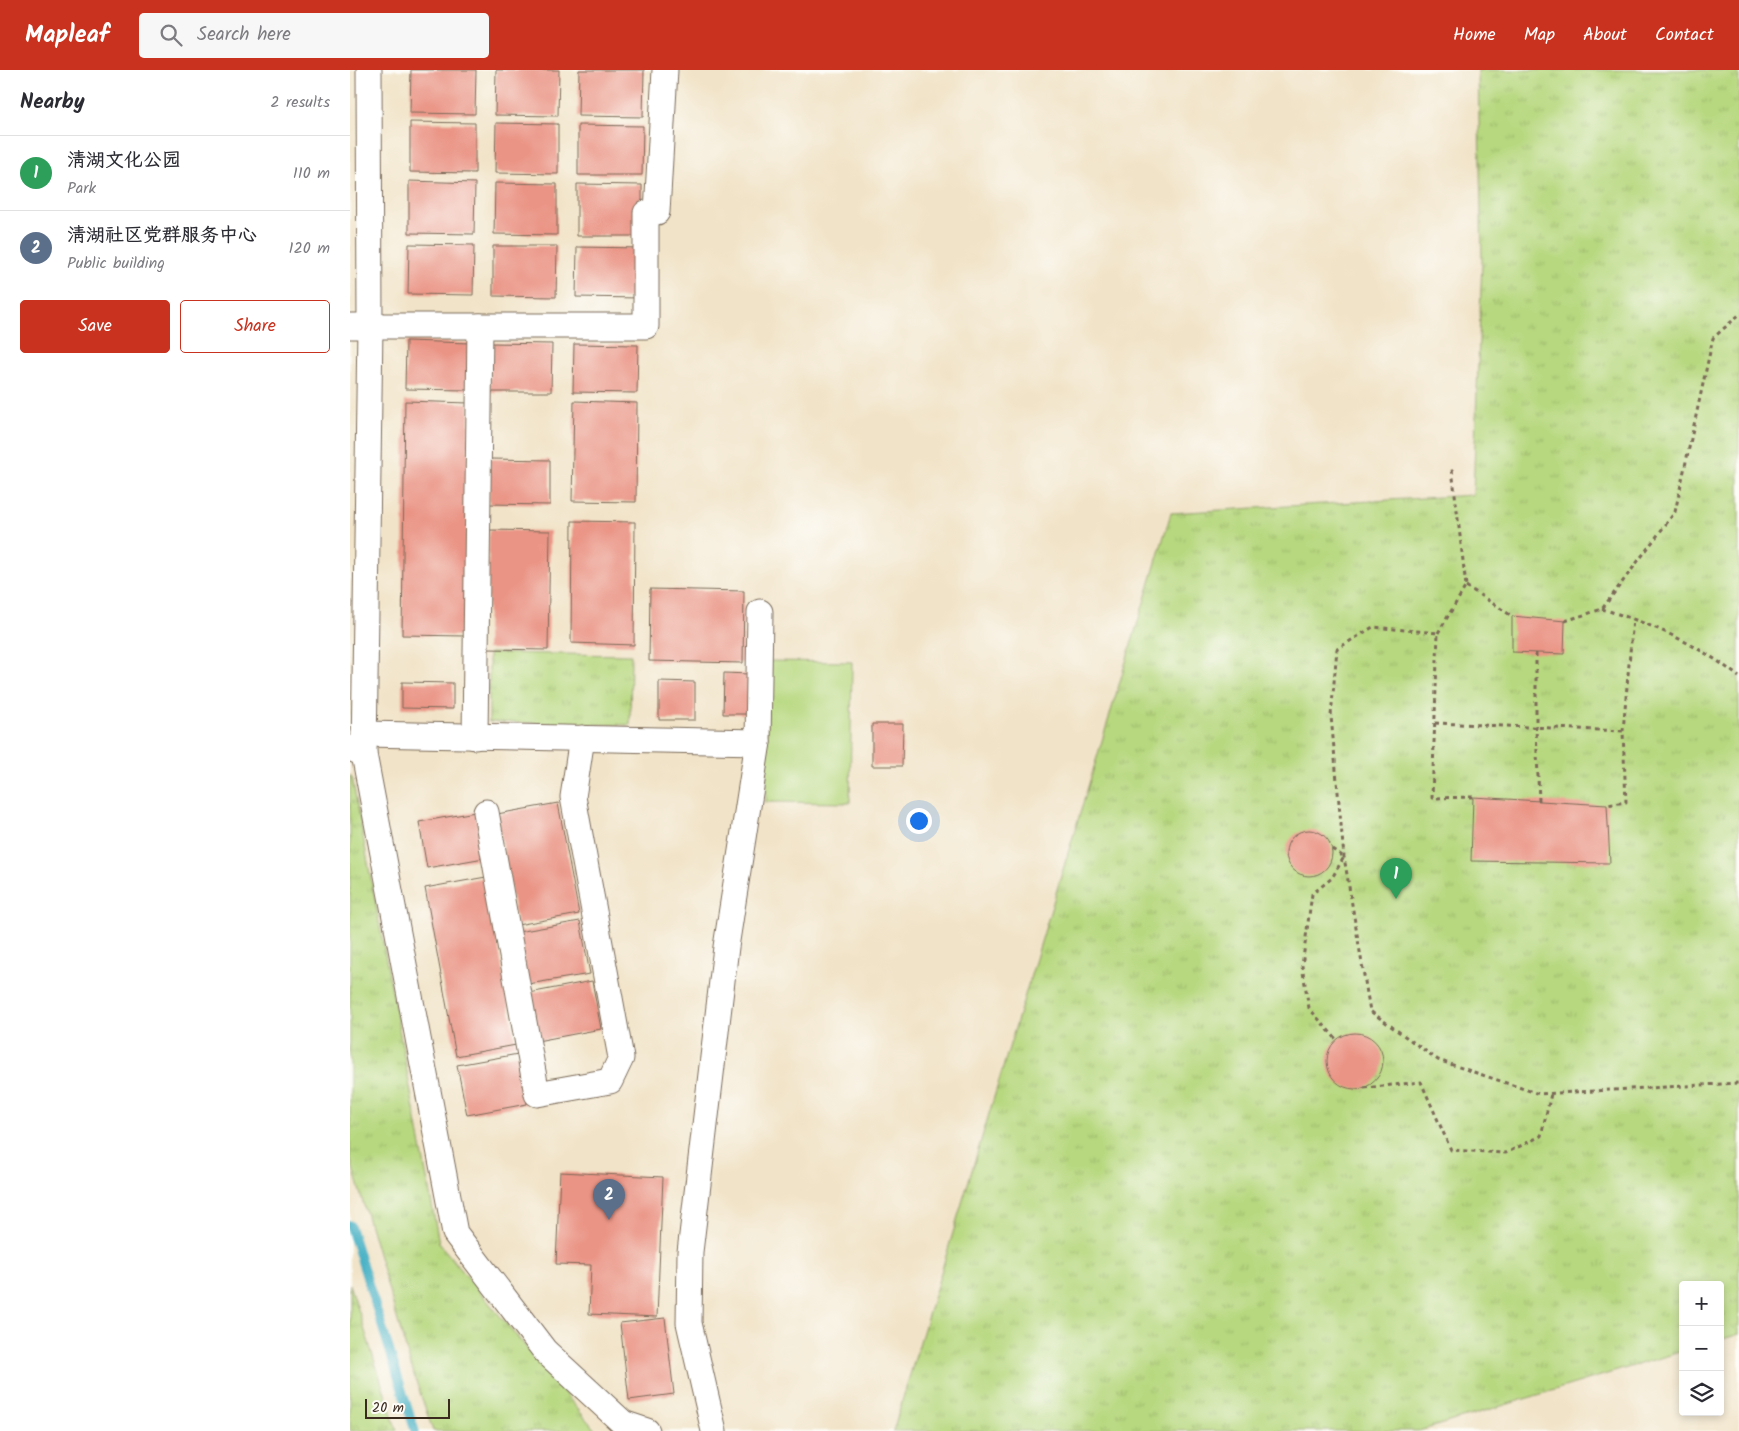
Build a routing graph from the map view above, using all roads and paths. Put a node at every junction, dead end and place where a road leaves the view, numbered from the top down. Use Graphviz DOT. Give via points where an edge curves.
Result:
graph roads {
  1 [pos="369,70"];
  2 [pos="665,70"];
  3 [pos="1739,315"];
  4 [pos="360,326"];
  5 [pos="480,326"];
  6 [pos="1452,469"];
  7 [pos="1466,586"];
  8 [pos="1602,609"];
  9 [pos="760,612"];
  10 [pos="1512,616"];
  11 [pos="1633,618"];
  12 [pos="1565,621"];
  13 [pos="1438,633"];
  14 [pos="1536,653"];
  15 [pos="1739,677"];
  16 [pos="1435,723"];
  17 [pos="1536,728"];
  18 [pos="1623,731"];
  19 [pos="475,737"];
  20 [pos="582,738"];
  21 [pos="758,742"];
  22 [pos="359,745"];
  23 [pos="1473,797"];
  24 [pos="1539,800"];
  25 [pos="1607,805"];
  26 [pos="486,812"];
  27 [pos="1332,849"];
  28 [pos="1344,857"];
  29 [pos="1336,1039"];
  30 [pos="1739,1083"];
  31 [pos="1364,1088"];
  32 [pos="1551,1094"];
  33 [pos="625,1427"];
  34 [pos="647,1431"];
  35 [pos="714,1431"];
  1 -- 4 [label="street"];
  2 -- 5 [label="street" via="657,212 646,213 646,326"];
  3 -- 8 [label="path" via="1712,338 1675,512"];
  4 -- 5 [label="street"];
  4 -- 22 [label="street"];
  5 -- 19 [label="street"];
  6 -- 7 [label="path"];
  7 -- 10 [label="path"];
  7 -- 13 [label="path"];
  8 -- 11 [label="path"];
  8 -- 12 [label="path"];
  9 -- 21 [label="street"];
  11 -- 15 [label="path" via="1677,638"];
  11 -- 18 [label="path"];
  13 -- 16 [label="path"];
  13 -- 28 [label="path" via="1373,627 1336,649 1331,716"];
  14 -- 17 [label="path"];
  16 -- 17 [label="path"];
  16 -- 23 [label="path" via="1432,798"];
  17 -- 18 [label="path"];
  17 -- 24 [label="path"];
  18 -- 25 [label="path" via="1626,802"];
  19 -- 20 [label="street"];
  19 -- 22 [label="street"];
  20 -- 21 [label="street"];
  20 -- 26 [label="street" via="573,797 621,1058 610,1081 537,1094"];
  21 -- 35 [label="street" via="726,947 690,1252 689,1323"];
  22 -- 33 [label="street" via="455,1234 545,1352"];
  27 -- 28 [label="path"];
  28 -- 29 [label="path" via="1332,878 1312,894 1302,966 1309,1008"];
  28 -- 32 [label="path" via="1370,1011 1438,1060 1539,1094"];
  30 -- 32 [label="path"];
  31 -- 32 [label="path" via="1421,1082 1451,1150 1506,1153 1541,1136"];
  33 -- 34 [label="street"];
}
